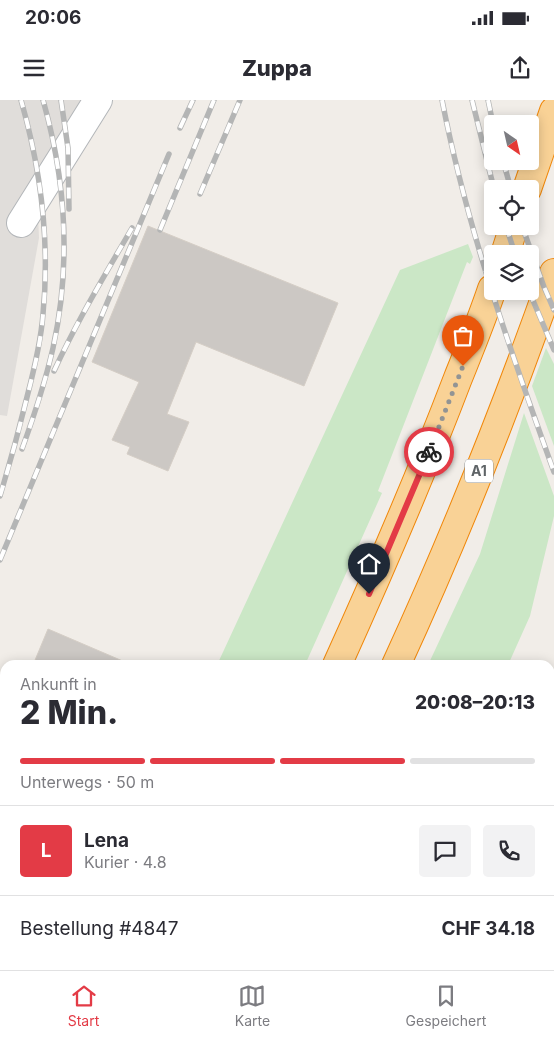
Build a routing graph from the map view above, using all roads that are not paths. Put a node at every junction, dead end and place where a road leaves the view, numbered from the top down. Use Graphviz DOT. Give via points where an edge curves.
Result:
graph roads {
  1 [pos="98,100"];
  2 [pos="554,111"];
  3 [pos="531,180"];
  4 [pos="21,223"];
  5 [pos="554,273"];
  6 [pos="488,300"];
  7 [pos="339,660"];
  8 [pos="398,660"];
  1 -- 4 [label="street"];
  2 -- 3 [label="highway"];
  5 -- 8 [label="highway, A1" via="472,488"];
  6 -- 7 [label="highway" via="423,467"];
}
